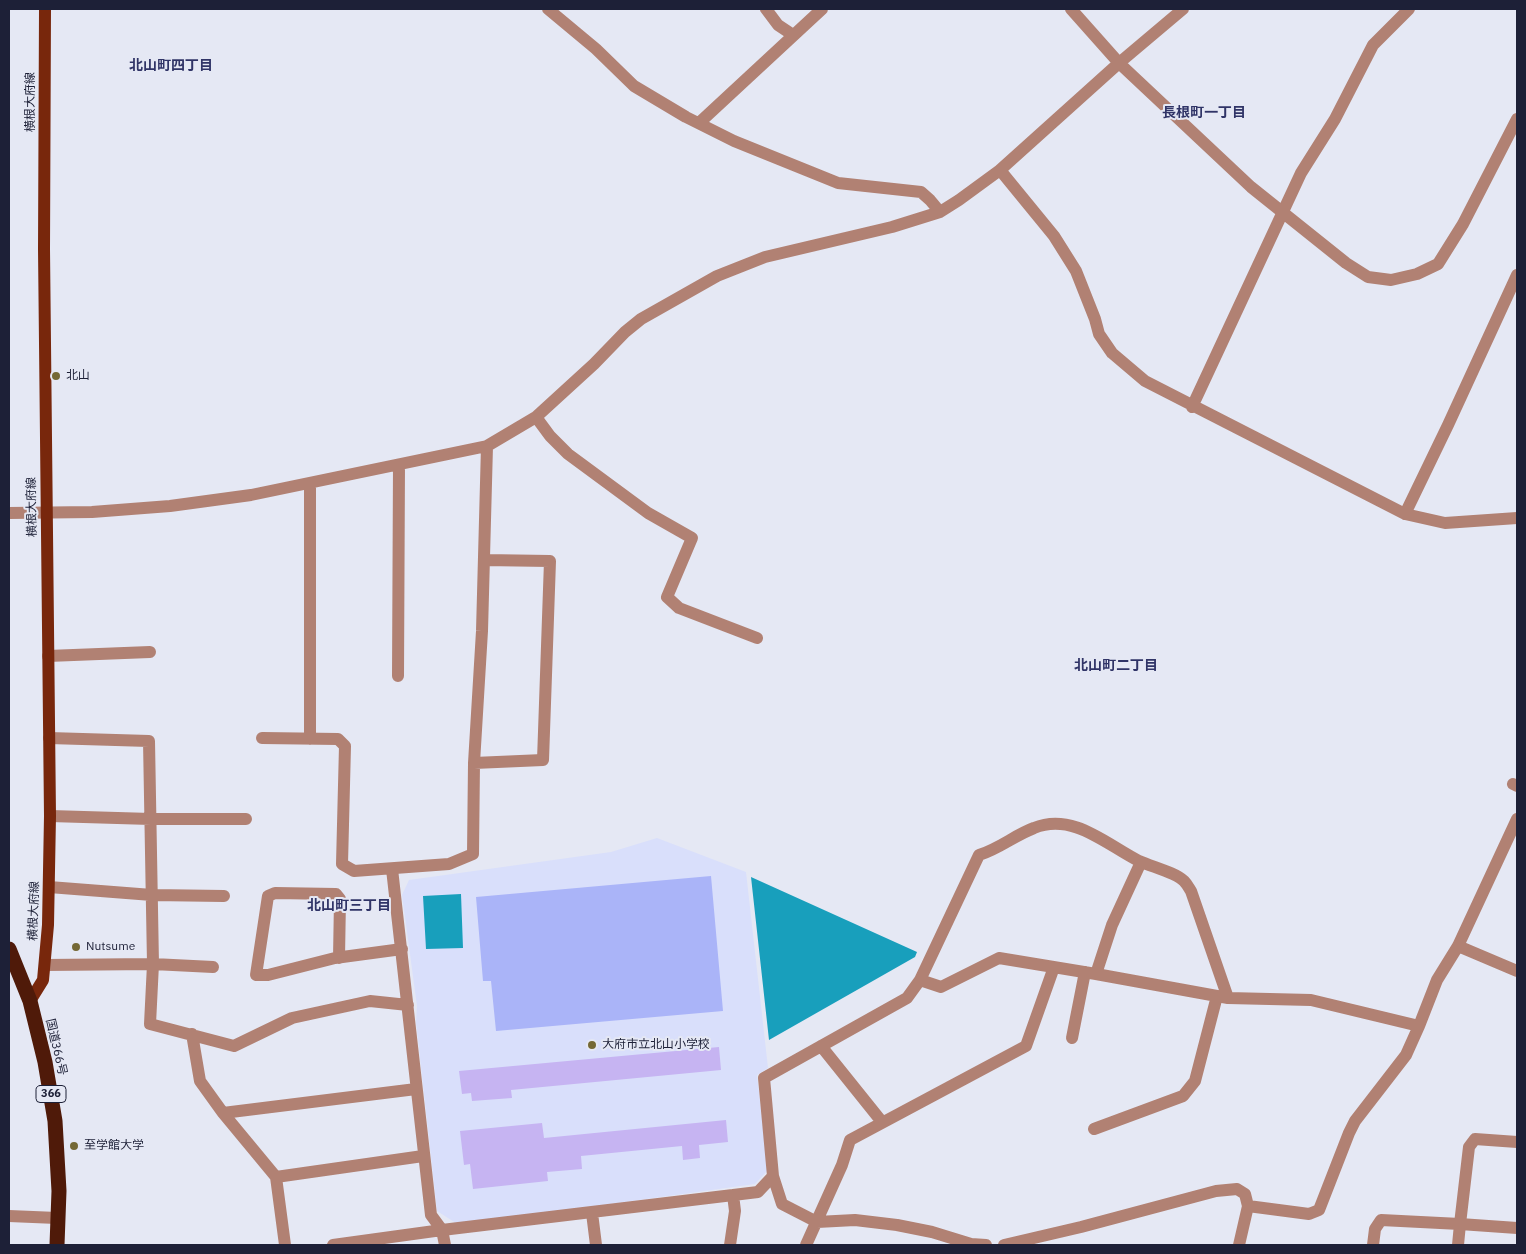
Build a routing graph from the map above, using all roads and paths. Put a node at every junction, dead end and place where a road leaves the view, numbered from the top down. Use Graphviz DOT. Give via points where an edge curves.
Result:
graph roads {
  1 [pos="45,9"];
  2 [pos="548,9"];
  3 [pos="766,9"];
  4 [pos="822,9"];
  5 [pos="1071,9"];
  6 [pos="1183,9"];
  7 [pos="1409,9"];
  8 [pos="793,35"];
  9 [pos="1119,63"];
  10 [pos="1517,119"];
  11 [pos="698,123"];
  12 [pos="1000,170"];
  13 [pos="940,212"];
  14 [pos="1282,213"];
  15 [pos="1517,275"];
  16 [pos="1192,407"];
  17 [pos="536,417"];
  18 [pos="487,446"];
  19 [pos="399,465"];
  20 [pos="310,484"];
  21 [pos="9,513"];
  22 [pos="46,513"];
  23 [pos="1405,514"];
  24 [pos="1517,518"];
  25 [pos="484,560"];
  26 [pos="757,638"];
  27 [pos="150,652"];
  28 [pos="48,656"];
  29 [pos="398,676"];
  30 [pos="49,738"];
  31 [pos="262,738"];
  32 [pos="310,739"];
  33 [pos="474,763"];
  34 [pos="50,816"];
  35 [pos="152,819"];
  36 [pos="246,819"];
  37 [pos="1517,819"];
  38 [pos="1141,862"];
  39 [pos="392,869"];
  40 [pos="49,887"];
  41 [pos="152,895"];
  42 [pos="224,896"];
  43 [pos="1458,946"];
  44 [pos="9,949"];
  45 [pos="402,949"];
  46 [pos="339,958"];
  47 [pos="153,964"];
  48 [pos="45,965"];
  49 [pos="213,967"];
  50 [pos="1054,967"];
  51 [pos="1517,971"];
  52 [pos="1090,973"];
  53 [pos="920,980"];
  54 [pos="1222,997"];
  55 [pos="30,1001"];
  56 [pos="408,1005"];
  57 [pos="1419,1026"];
  58 [pos="192,1034"];
  59 [pos="1072,1038"];
  60 [pos="821,1046"];
  61 [pos="416,1089"];
  62 [pos="223,1113"];
  63 [pos="882,1122"];
  64 [pos="1094,1129"];
  65 [pos="1517,1142"];
  66 [pos="423,1156"];
  67 [pos="773,1176"];
  68 [pos="276,1177"];
  69 [pos="733,1195"];
  70 [pos="1248,1206"];
  71 [pos="592,1213"];
  72 [pos="9,1216"];
  73 [pos="57,1218"];
  74 [pos="817,1222"];
  75 [pos="1460,1224"];
  76 [pos="1517,1228"];
  77 [pos="442,1230"];
  78 [pos="56,1245"];
  79 [pos="285,1245"];
  80 [pos="333,1245"];
  81 [pos="338,1245"];
  82 [pos="445,1245"];
  83 [pos="596,1245"];
  84 [pos="730,1245"];
  85 [pos="806,1245"];
  86 [pos="986,1245"];
  87 [pos="1004,1245"];
  88 [pos="1239,1245"];
  89 [pos="1373,1245"];
  90 [pos="1458,1245"];
  1 -- 22 [label="main road, 横根大府線"];
  2 -- 11 [label="street" via="634,86"];
  3 -- 8 [label="street"];
  4 -- 8 [label="street"];
  5 -- 9 [label="street"];
  6 -- 9 [label="street"];
  7 -- 14 [label="street" via="1373,45"];
  8 -- 11 [label="street"];
  9 -- 12 [label="street"];
  9 -- 14 [label="street"];
  10 -- 14 [label="street" via="1450,247 1438,264 1416,274 1391,280 1368,277"];
  11 -- 13 [label="street" via="838,184 920,192"];
  12 -- 13 [label="street"];
  12 -- 16 [label="street" via="1054,236 1076,271 1099,334 1112,353 1145,381"];
  13 -- 17 [label="street" via="892,227 765,257 717,276 630,328"];
  14 -- 16 [label="street"];
  15 -- 23 [label="street"];
  16 -- 23 [label="street"];
  17 -- 18 [label="street"];
  17 -- 26 [label="street" via="568,454 648,513 692,538 667,597 679,608"];
  18 -- 19 [label="street"];
  18 -- 25 [label="street"];
  19 -- 20 [label="street"];
  19 -- 29 [label="street"];
  20 -- 22 [label="street" via="170,506"];
  20 -- 32 [label="street"];
  21 -- 22 [label="street"];
  22 -- 28 [label="main road, 横根大府線"];
  23 -- 24 [label="street" via="1445,523"];
  25 -- 33 [label="street"];
  25 -- 33 [label="street" via="550,561 543,760"];
  27 -- 28 [label="street"];
  28 -- 30 [label="main road, 横根大府線"];
  30 -- 34 [label="main road, 横根大府線"];
  30 -- 35 [label="street" via="149,741"];
  31 -- 32 [label="street"];
  32 -- 39 [label="street" via="338,739 345,746 342,864 354,871"];
  33 -- 39 [label="street" via="473,854 449,864"];
  34 -- 35 [label="street"];
  34 -- 40 [label="main road, 横根大府線"];
  35 -- 36 [label="street"];
  35 -- 41 [label="street"];
  37 -- 43 [label="street"];
  38 -- 52 [label="street"];
  38 -- 53 [label="street" via="1082,828 1061,824 1036,827 979,855"];
  38 -- 54 [label="street" via="1157,866 1184,881 1191,891"];
  39 -- 45 [label="street"];
  40 -- 41 [label="street"];
  40 -- 48 [label="main road, 横根大府線"];
  41 -- 42 [label="street"];
  41 -- 47 [label="street"];
  43 -- 51 [label="street"];
  43 -- 57 [label="street" via="1437,980"];
  44 -- 55 [label="highway, 国道366号 / 366"];
  45 -- 46 [label="street"];
  45 -- 56 [label="street"];
  46 -- 46 [label="street" via="256,975 268,896 275,893 336,894 340,899"];
  47 -- 48 [label="street"];
  47 -- 49 [label="street"];
  47 -- 58 [label="street" via="150,1024"];
  48 -- 55 [label="main road, 横根大府線" via="43,980"];
  50 -- 52 [label="street"];
  50 -- 53 [label="street" via="998,958 941,987"];
  50 -- 63 [label="street" via="1026,1046"];
  52 -- 54 [label="street"];
  52 -- 59 [label="street"];
  53 -- 60 [label="street" via="907,998"];
  54 -- 57 [label="street" via="1311,1000"];
  54 -- 64 [label="street" via="1195,1081 1183,1096"];
  55 -- 73 [label="highway, 国道366号 / 366" via="55,1121 59,1191"];
  56 -- 58 [label="street" via="370,1001 292,1018 234,1046"];
  56 -- 61 [label="street"];
  57 -- 70 [label="street" via="1406,1055 1355,1121 1319,1210 1309,1214"];
  58 -- 62 [label="street" via="200,1081"];
  60 -- 63 [label="street"];
  60 -- 67 [label="street" via="764,1078"];
  61 -- 62 [label="street"];
  61 -- 66 [label="street"];
  62 -- 68 [label="street"];
  63 -- 74 [label="street" via="850,1140"];
  65 -- 75 [label="street" via="1475,1140 1469,1147"];
  66 -- 68 [label="street"];
  66 -- 77 [label="street" via="430,1216"];
  67 -- 69 [label="street" via="758,1192"];
  67 -- 74 [label="street" via="782,1204"];
  68 -- 79 [label="street"];
  69 -- 71 [label="street"];
  69 -- 84 [label="street" via="735,1211"];
  70 -- 87 [label="street" via="1245,1194 1237,1189 1216,1191"];
  70 -- 88 [label="street"];
  71 -- 77 [label="street"];
  71 -- 83 [label="street"];
  72 -- 73 [label="street"];
  73 -- 78 [label="highway, 国道366号 / 366"];
  74 -- 85 [label="street"];
  74 -- 86 [label="street" via="855,1220 897,1225"];
  75 -- 76 [label="street"];
  75 -- 89 [label="street" via="1382,1220 1375,1228"];
  75 -- 90 [label="street"];
  77 -- 81 [label="street"];
  77 -- 82 [label="street"];
  80 -- 81 [label="street"];
}
